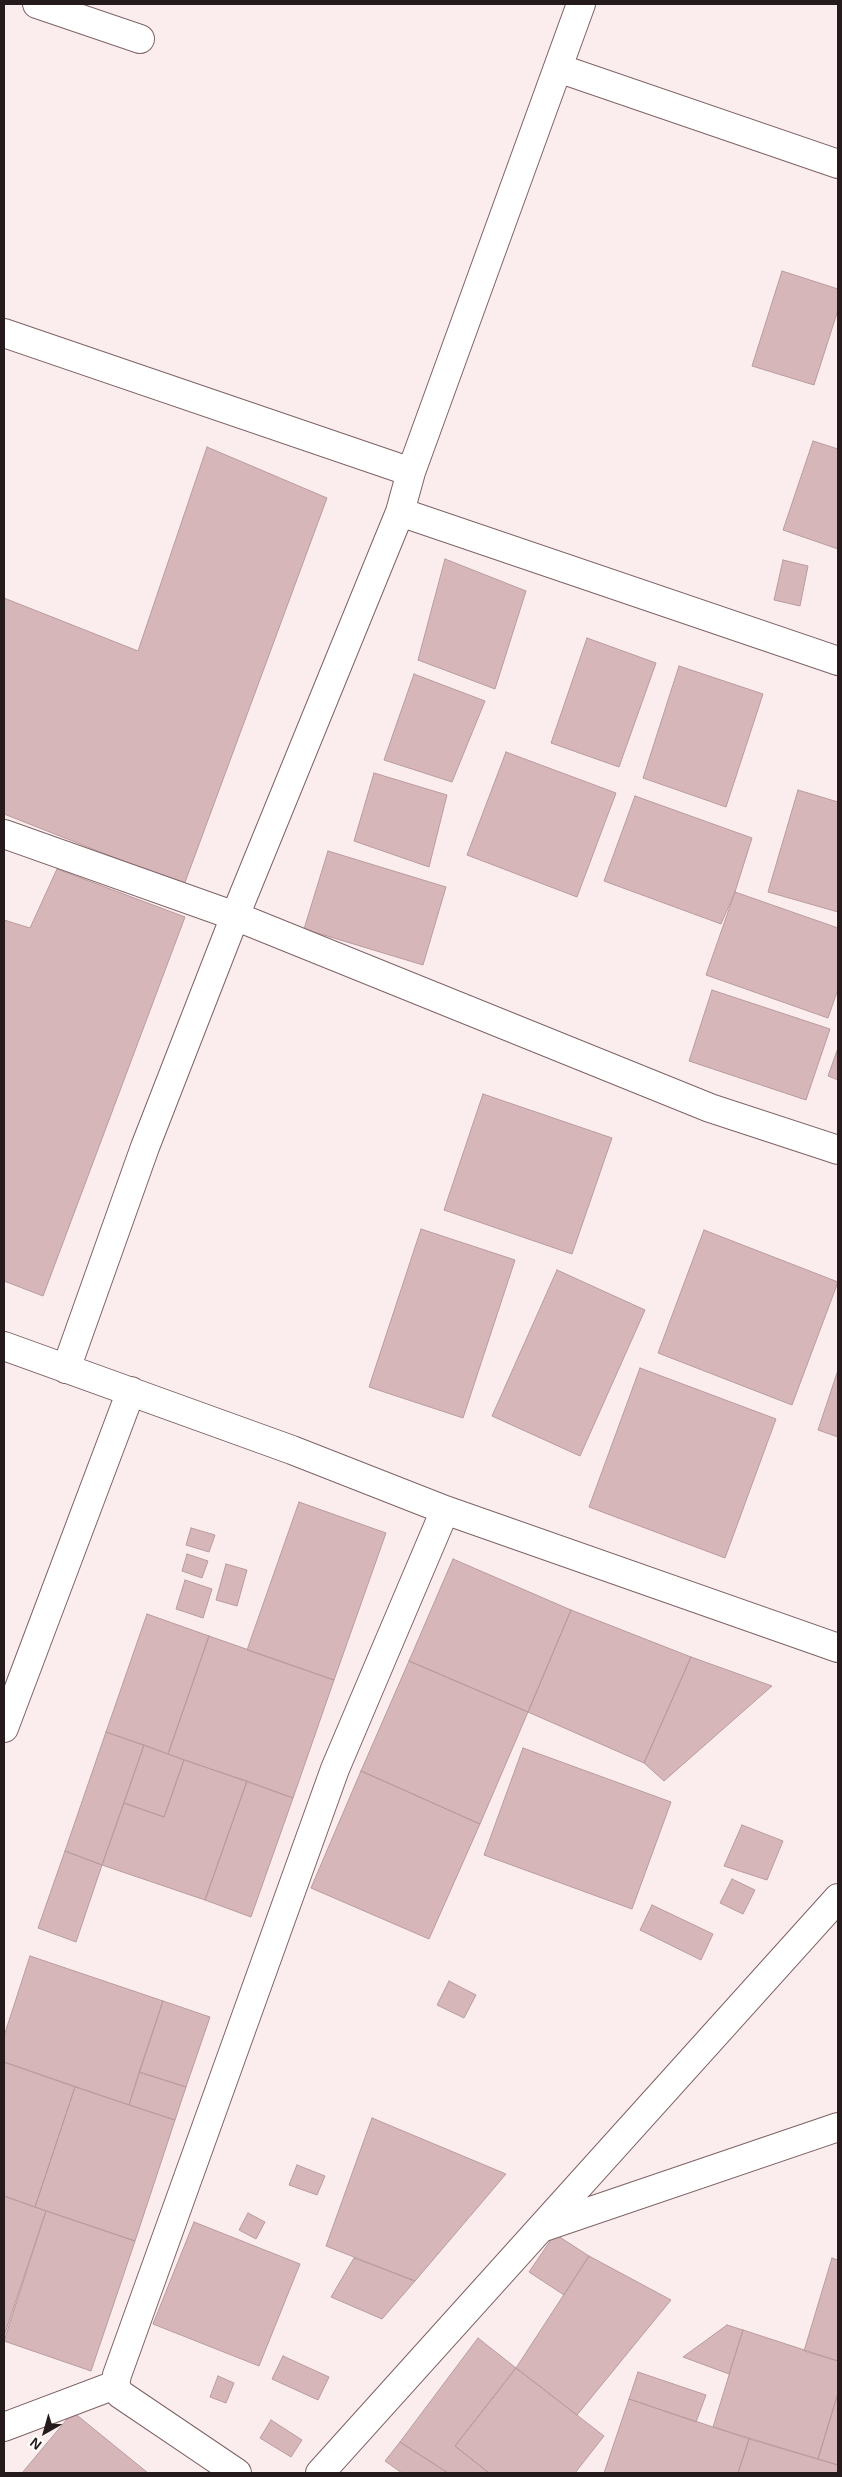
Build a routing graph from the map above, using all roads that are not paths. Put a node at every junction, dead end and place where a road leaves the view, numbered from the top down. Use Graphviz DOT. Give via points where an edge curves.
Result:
graph roads {
  1 [pos="37,4"];
  2 [pos="581,4"];
  3 [pos="140,39"];
  4 [pos="558,68"];
  5 [pos="838,164"];
  6 [pos="4,333"];
  7 [pos="410,472"];
  8 [pos="400,512"];
  9 [pos="838,661"];
  10 [pos="4,834"];
  11 [pos="235,916"];
  12 [pos="838,1150"];
  13 [pos="4,1346"];
  14 [pos="66,1369"];
  15 [pos="131,1391"];
  16 [pos="445,1510"];
  17 [pos="838,1648"];
  18 [pos="4,1728"];
  19 [pos="838,1898"];
  20 [pos="838,2127"];
  21 [pos="540,2229"];
  22 [pos="115,2385"];
  23 [pos="4,2427"];
  24 [pos="237,2473"];
  25 [pos="320,2473"];
  1 -- 3 [label="street"];
  2 -- 4 [label="street"];
  4 -- 5 [label="street"];
  4 -- 7 [label="street"];
  6 -- 7 [label="street"];
  7 -- 8 [label="street"];
  8 -- 9 [label="street"];
  8 -- 11 [label="street"];
  10 -- 11 [label="street"];
  11 -- 12 [label="street" via="710,1108"];
  11 -- 14 [label="street" via="145,1147"];
  13 -- 14 [label="street"];
  14 -- 15 [label="street"];
  15 -- 16 [label="street"];
  15 -- 18 [label="street"];
  16 -- 17 [label="street"];
  16 -- 22 [label="street" via="331,1778"];
  19 -- 21 [label="street"];
  20 -- 21 [label="street"];
  21 -- 25 [label="street"];
  22 -- 23 [label="street"];
  22 -- 24 [label="street" via="120,2394"];
}
